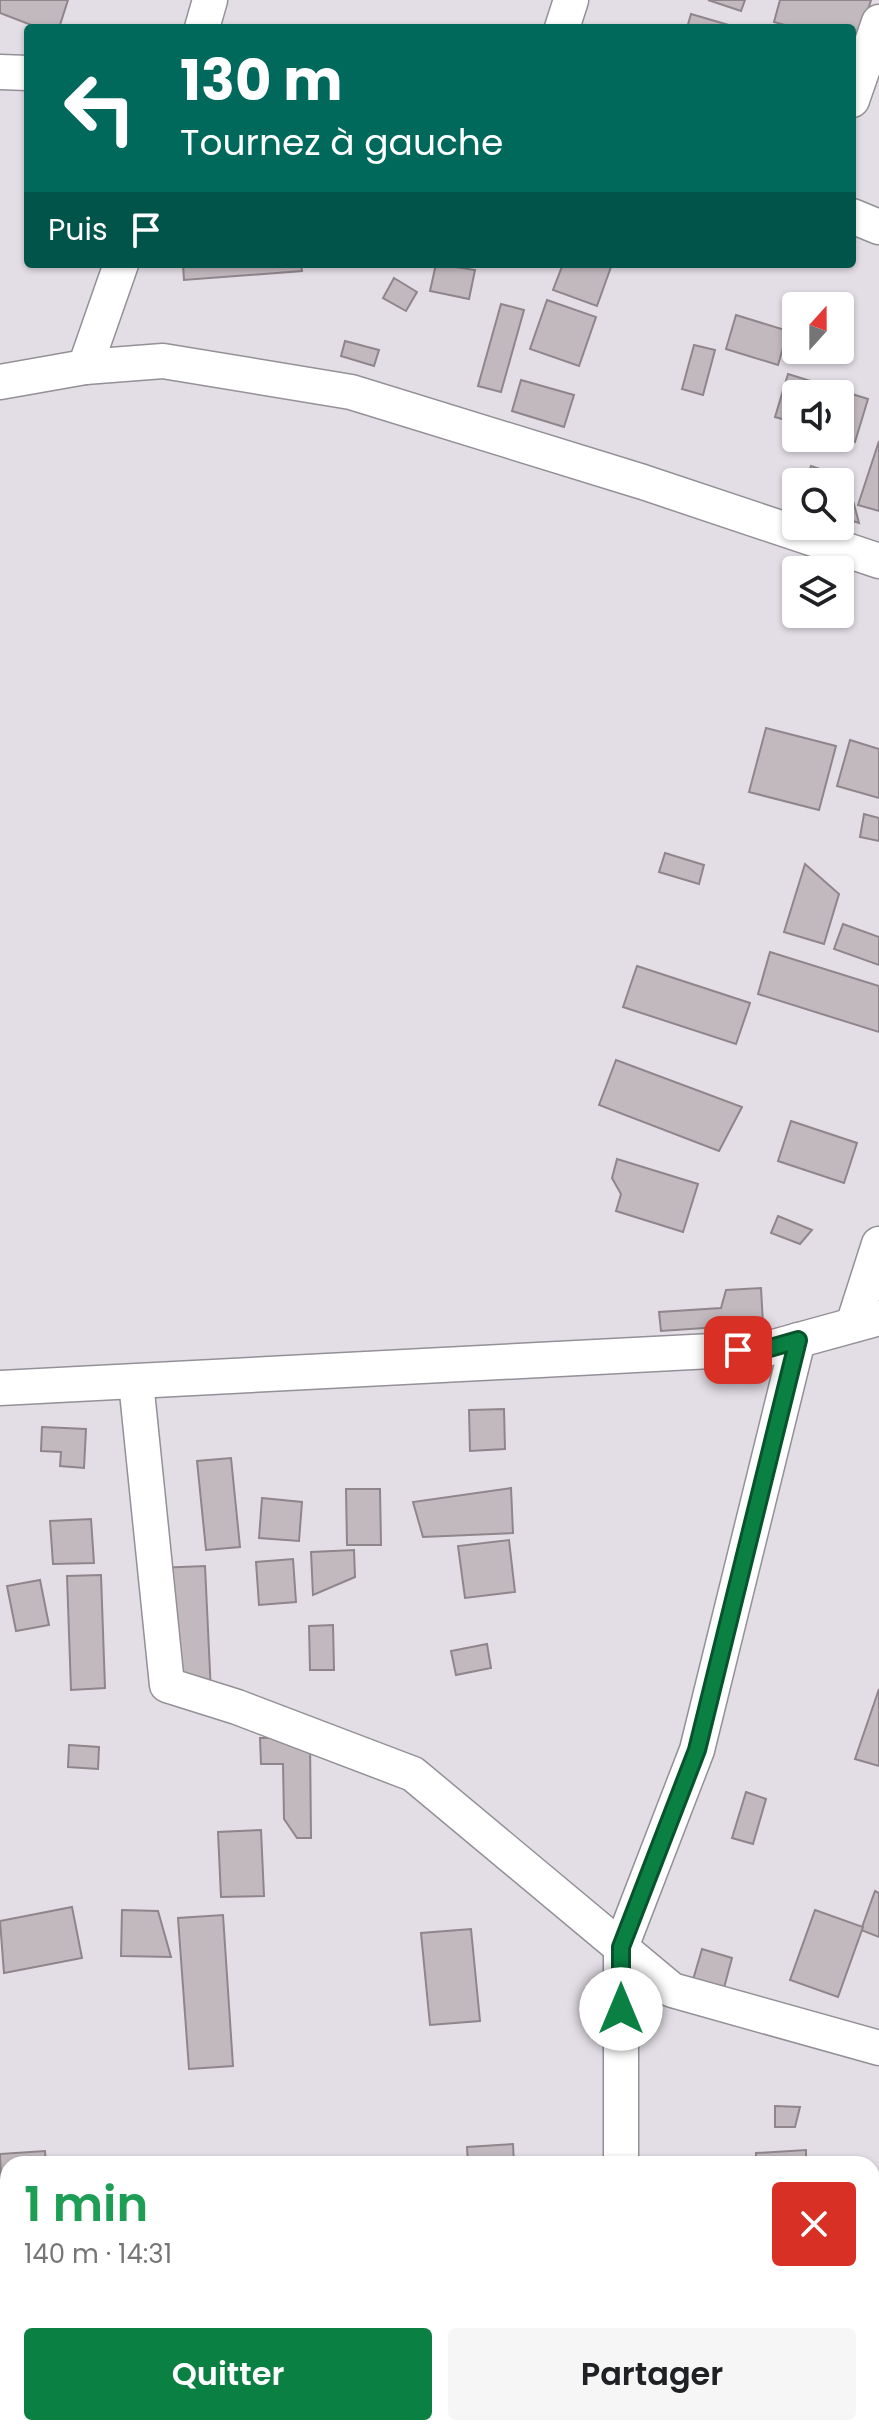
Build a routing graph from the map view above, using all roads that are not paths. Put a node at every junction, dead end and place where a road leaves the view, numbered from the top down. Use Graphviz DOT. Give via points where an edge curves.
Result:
graph roads {
  1 [pos="210,0"];
  2 [pos="571,0"];
  3 [pos="879,22"];
  4 [pos="203,24"];
  5 [pos="563,24"];
  6 [pos="0,72"];
  7 [pos="24,73"];
  8 [pos="856,88"];
  9 [pos="856,218"];
  10 [pos="879,227"];
  11 [pos="120,268"];
  12 [pos="85,367"];
  13 [pos="0,382"];
  14 [pos="879,561"];
  15 [pos="879,1244"];
  16 [pos="866,1321"];
  17 [pos="798,1340"];
  18 [pos="136,1382"];
  19 [pos="0,1388"];
  20 [pos="621,1947"];
  21 [pos="879,2048"];
  22 [pos="621,2156"];
  1 -- 4 [label="street"];
  2 -- 5 [label="street"];
  3 -- 8 [label="street"];
  6 -- 7 [label="street"];
  9 -- 10 [label="street"];
  11 -- 12 [label="street"];
  12 -- 13 [label="street"];
  12 -- 14 [label="street" via="163,361 351,392"];
  15 -- 16 [label="street"];
  16 -- 17 [label="street"];
  17 -- 18 [label="street" via="770,1348"];
  17 -- 20 [label="street" via="697,1750"];
  18 -- 19 [label="street"];
  18 -- 20 [label="street" via="167,1685 413,1774"];
  20 -- 21 [label="street" via="672,1990"];
  20 -- 22 [label="street"];
}
